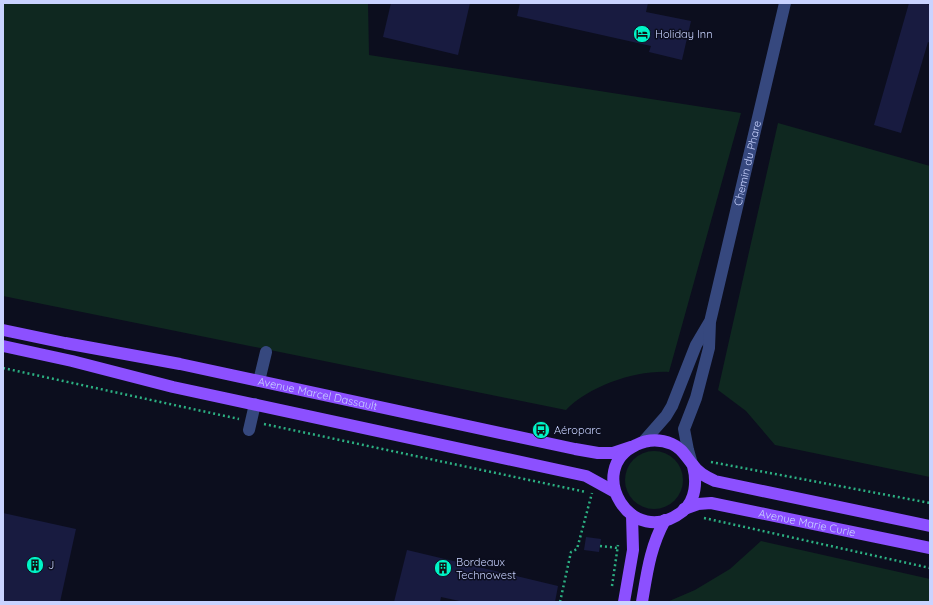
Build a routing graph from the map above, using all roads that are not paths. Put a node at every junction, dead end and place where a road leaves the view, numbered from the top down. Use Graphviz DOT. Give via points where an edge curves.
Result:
graph roads {
  1 [pos="785,3"];
  2 [pos="710,322"];
  3 [pos="3,330"];
  4 [pos="3,346"];
  5 [pos="266,352"];
  6 [pos="259,381"];
  7 [pos="255,404"];
  8 [pos="250,426"];
  9 [pos="644,441"];
  10 [pos="631,447"];
  11 [pos="693,466"];
  12 [pos="615,492"];
  13 [pos="684,509"];
  14 [pos="632,515"];
  15 [pos="665,520"];
  16 [pos="930,526"];
  17 [pos="930,548"];
  18 [pos="624,602"];
  19 [pos="642,602"];
  1 -- 2 [label="street, Chemin du Phare"];
  2 -- 9 [label="street, Chemin du Phare" via="696,345 672,406"];
  2 -- 11 [label="street, Chemin du Phare" via="709,348 696,398 684,429"];
  3 -- 6 [label="main road, Avenue Marcel Dassault"];
  4 -- 7 [label="main road, Avenue Marcel Dassault"];
  5 -- 6 [label="street"];
  6 -- 10 [label="main road, Avenue Marcel Dassault" via="598,453 613,453"];
  7 -- 8 [label="street"];
  7 -- 12 [label="main road, Avenue Marcel Dassault" via="586,476"];
  9 -- 10 [label="main road"];
  9 -- 11 [label="main road" via="659,440 673,444 685,453"];
  10 -- 12 [label="main road" via="618,462 614,472"];
  11 -- 13 [label="main road" via="696,475 694,494"];
  11 -- 16 [label="main road, Avenue Marie Curie" via="704,476 715,481"];
  12 -- 14 [label="main road" via="621,505"];
  13 -- 15 [label="main road" via="673,518"];
  13 -- 17 [label="main road, Avenue Marie Curie" via="711,503"];
  14 -- 15 [label="main road" via="645,521"];
  14 -- 18 [label="main road" via="633,550"];
  15 -- 19 [label="main road" via="650,554"];
}
